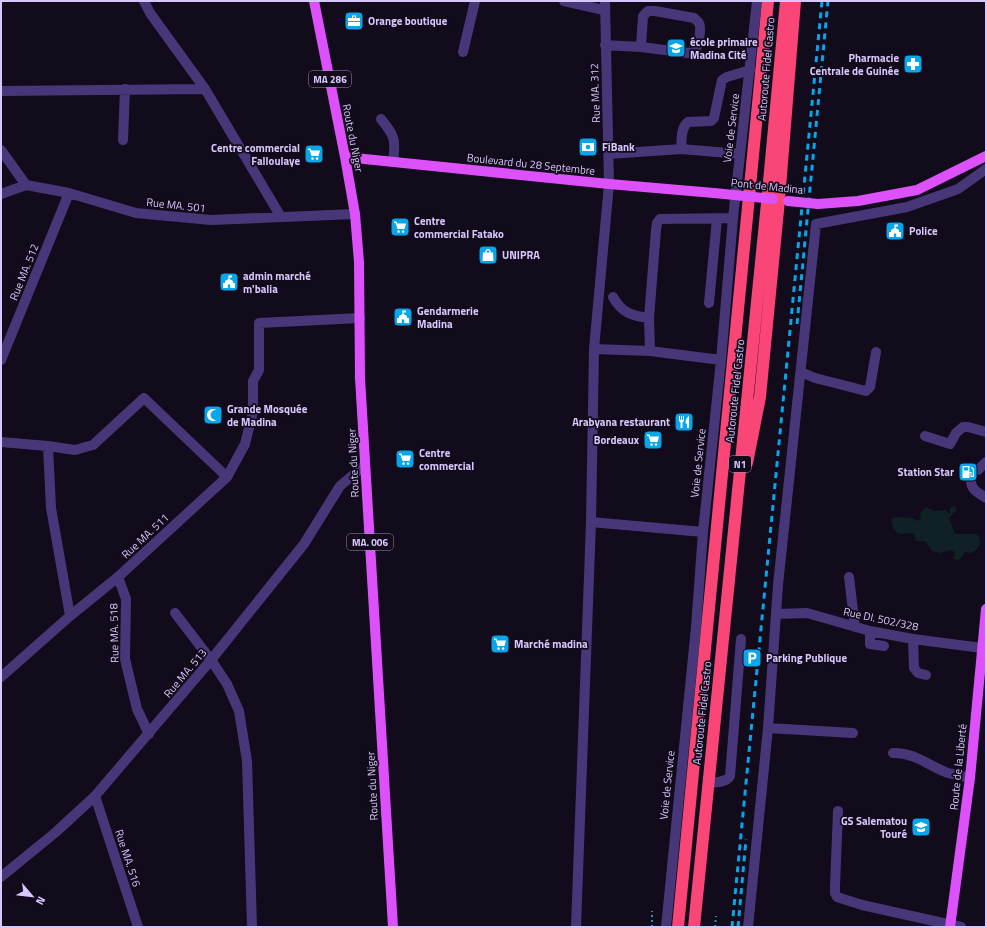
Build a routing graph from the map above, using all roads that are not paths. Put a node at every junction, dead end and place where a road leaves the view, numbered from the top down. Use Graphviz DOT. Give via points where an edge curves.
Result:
graph roads {
  1 [pos="144,1"];
  2 [pos="314,1"];
  3 [pos="475,1"];
  4 [pos="564,1"];
  5 [pos="757,1"];
  6 [pos="768,1"];
  7 [pos="786,1"];
  8 [pos="795,1"];
  9 [pos="605,5"];
  10 [pos="605,45"];
  11 [pos="641,47"];
  12 [pos="463,52"];
  13 [pos="750,70"];
  14 [pos="126,89"];
  15 [pos="205,89"];
  16 [pos="1,91"];
  17 [pos="381,119"];
  18 [pos="123,140"];
  19 [pos="681,149"];
  20 [pos="1,150"];
  21 [pos="608,154"];
  22 [pos="740,154"];
  23 [pos="986,156"];
  24 [pos="345,157"];
  25 [pos="393,162"];
  26 [pos="986,169"];
  27 [pos="609,184"];
  28 [pos="26,185"];
  29 [pos="69,193"];
  30 [pos="714,193"];
  31 [pos="1,194"];
  32 [pos="780,200"];
  33 [pos="354,214"];
  34 [pos="281,217"];
  35 [pos="733,218"];
  36 [pos="717,219"];
  37 [pos="613,297"];
  38 [pos="709,303"];
  39 [pos="360,318"];
  40 [pos="649,318"];
  41 [pos="594,349"];
  42 [pos="650,351"];
  43 [pos="876,352"];
  44 [pos="1,360"];
  45 [pos="721,360"];
  46 [pos="801,372"];
  47 [pos="986,432"];
  48 [pos="925,436"];
  49 [pos="1,442"];
  50 [pos="48,446"];
  51 [pos="986,462"];
  52 [pos="365,465"];
  53 [pos="978,470"];
  54 [pos="227,477"];
  55 [pos="971,482"];
  56 [pos="986,498"];
  57 [pos="591,522"];
  58 [pos="703,532"];
  59 [pos="732,542"];
  60 [pos="118,577"];
  61 [pos="849,577"];
  62 [pos="986,610"];
  63 [pos="175,613"];
  64 [pos="776,614"];
  65 [pos="70,616"];
  66 [pos="855,627"];
  67 [pos="870,631"];
  68 [pos="741,639"];
  69 [pos="913,639"];
  70 [pos="884,646"];
  71 [pos="982,648"];
  72 [pos="211,660"];
  73 [pos="926,675"];
  74 [pos="1,677"];
  75 [pos="768,728"];
  76 [pos="853,733"];
  77 [pos="149,734"];
  78 [pos="893,753"];
  79 [pos="970,778"];
  80 [pos="708,783"];
  81 [pos="95,796"];
  82 [pos="838,811"];
  83 [pos="1,877"];
  84 [pos="950,926"];
  85 [pos="138,927"];
  86 [pos="252,927"];
  87 [pos="393,927"];
  88 [pos="576,927"];
  89 [pos="666,927"];
  90 [pos="678,927"];
  91 [pos="694,927"];
  92 [pos="748,927"];
  93 [pos="961,927"];
  1 -- 15 [label="street"];
  2 -- 24 [label="main road, Route du Niger / MA 286"];
  3 -- 12 [label="street"];
  4 -- 9 [label="street"];
  5 -- 13 [label="street, Voie de Service"];
  6 -- 90 [label="highway, Autoroute Fidel Castro / N1"];
  7 -- 59 [label="highway, Autoroute Fidel Castro / N1"];
  8 -- 32 [label="highway"];
  9 -- 10 [label="street, Rue MA. 312"];
  10 -- 11 [label="street"];
  10 -- 21 [label="street, Rue MA. 312"];
  11 -- 11 [label="street" via="643,16 648,11 694,18 699,22 697,47 694,52"];
  13 -- 19 [label="street" via="727,76 722,80 714,118 711,121 685,124"];
  13 -- 22 [label="street, Voie de Service"];
  14 -- 15 [label="street"];
  14 -- 16 [label="street"];
  14 -- 18 [label="street"];
  15 -- 34 [label="street"];
  17 -- 25 [label="street" via="391,132 396,145"];
  19 -- 21 [label="street"];
  19 -- 22 [label="street"];
  20 -- 28 [label="street"];
  21 -- 27 [label="street, Rue MA. 312"];
  22 -- 35 [label="street, Voie de Service"];
  23 -- 32 [label="main road, Pont de Madina, bridge" via="917,190 858,201 818,204"];
  24 -- 25 [label="main road, Boulevard du 28 Septembre"];
  24 -- 33 [label="main road, Route du Niger / MA. 006"];
  25 -- 27 [label="main road, Boulevard du 28 Septembre"];
  26 -- 46 [label="street" via="958,189 906,207 816,224"];
  27 -- 30 [label="main road, Boulevard du 28 Septembre"];
  27 -- 41 [label="street, Rue MA. 312"];
  28 -- 29 [label="street, Rue MA. 501"];
  28 -- 31 [label="street"];
  29 -- 34 [label="street, Rue MA. 501" via="136,213 211,220"];
  29 -- 44 [label="street, Rue MA. 512"];
  30 -- 32 [label="main road, Pont de Madina, bridge"];
  32 -- 59 [label="highway" via="760,398"];
  33 -- 34 [label="street, Rue MA. 501"];
  33 -- 39 [label="main road, Route du Niger / MA. 006" via="359,262"];
  35 -- 36 [label="street"];
  35 -- 45 [label="street, Voie de Service"];
  36 -- 38 [label="street"];
  36 -- 40 [label="street" via="660,219 657,223"];
  37 -- 40 [label="street" via="624,312"];
  39 -- 52 [label="main road, Route du Niger / MA. 006" via="360,378"];
  39 -- 54 [label="street, Rue MA. 511" via="259,324 259,370 253,381 253,412 245,444"];
  40 -- 42 [label="street"];
  41 -- 42 [label="street"];
  41 -- 57 [label="street, Rue MA. 312"];
  42 -- 45 [label="street"];
  43 -- 46 [label="street" via="870,387 866,391"];
  45 -- 58 [label="street, Voie de Service"];
  46 -- 64 [label="street"];
  47 -- 48 [label="street" via="963,427 950,444"];
  49 -- 50 [label="street"];
  50 -- 54 [label="street" via="75,450 93,445 144,398"];
  50 -- 65 [label="street" via="51,508"];
  51 -- 53 [label="street"];
  52 -- 72 [label="street, Rue MA. 513" via="340,486 304,544"];
  52 -- 87 [label="main road, Route du Niger / MA. 006"];
  54 -- 60 [label="street, Rue MA. 511"];
  55 -- 56 [label="street" via="976,492"];
  57 -- 58 [label="street"];
  57 -- 88 [label="street, Rue MA. 312"];
  58 -- 89 [label="street, Voie de Service"];
  59 -- 80 [label="highway, Autoroute Fidel Castro / N1"];
  60 -- 65 [label="street, Rue MA. 511"];
  60 -- 77 [label="street, Rue MA. 518" via="126,599 125,659 137,709"];
  61 -- 66 [label="street"];
  62 -- 71 [label="main road, Route de la Liberté"];
  63 -- 72 [label="street"];
  64 -- 66 [label="street, Rue DI. 502/328" via="807,613"];
  64 -- 75 [label="street"];
  65 -- 74 [label="street, Rue MA. 511"];
  66 -- 67 [label="street, Rue DI. 502/328"];
  67 -- 69 [label="street, Rue DI. 502/328"];
  67 -- 70 [label="street" via="870,644"];
  68 -- 80 [label="street" via="730,776 724,781"];
  69 -- 71 [label="street, Rue DI. 502/328"];
  69 -- 73 [label="street" via="914,668 918,673"];
  71 -- 79 [label="main road, Route de la Liberté"];
  72 -- 77 [label="street, Rue MA. 513"];
  72 -- 86 [label="street" via="227,684 238,711 247,761"];
  75 -- 76 [label="street"];
  75 -- 92 [label="street"];
  77 -- 81 [label="street, Rue MA. 513"];
  78 -- 79 [label="street" via="917,757 950,773"];
  79 -- 84 [label="main road, Route de la Liberté"];
  80 -- 91 [label="highway, Autoroute Fidel Castro / N1"];
  81 -- 83 [label="street, Rue MA. 513"];
  81 -- 85 [label="street, Rue MA. 516"];
  82 -- 84 [label="street" via="834,886 837,897"];
  84 -- 93 [label="street"];
}
